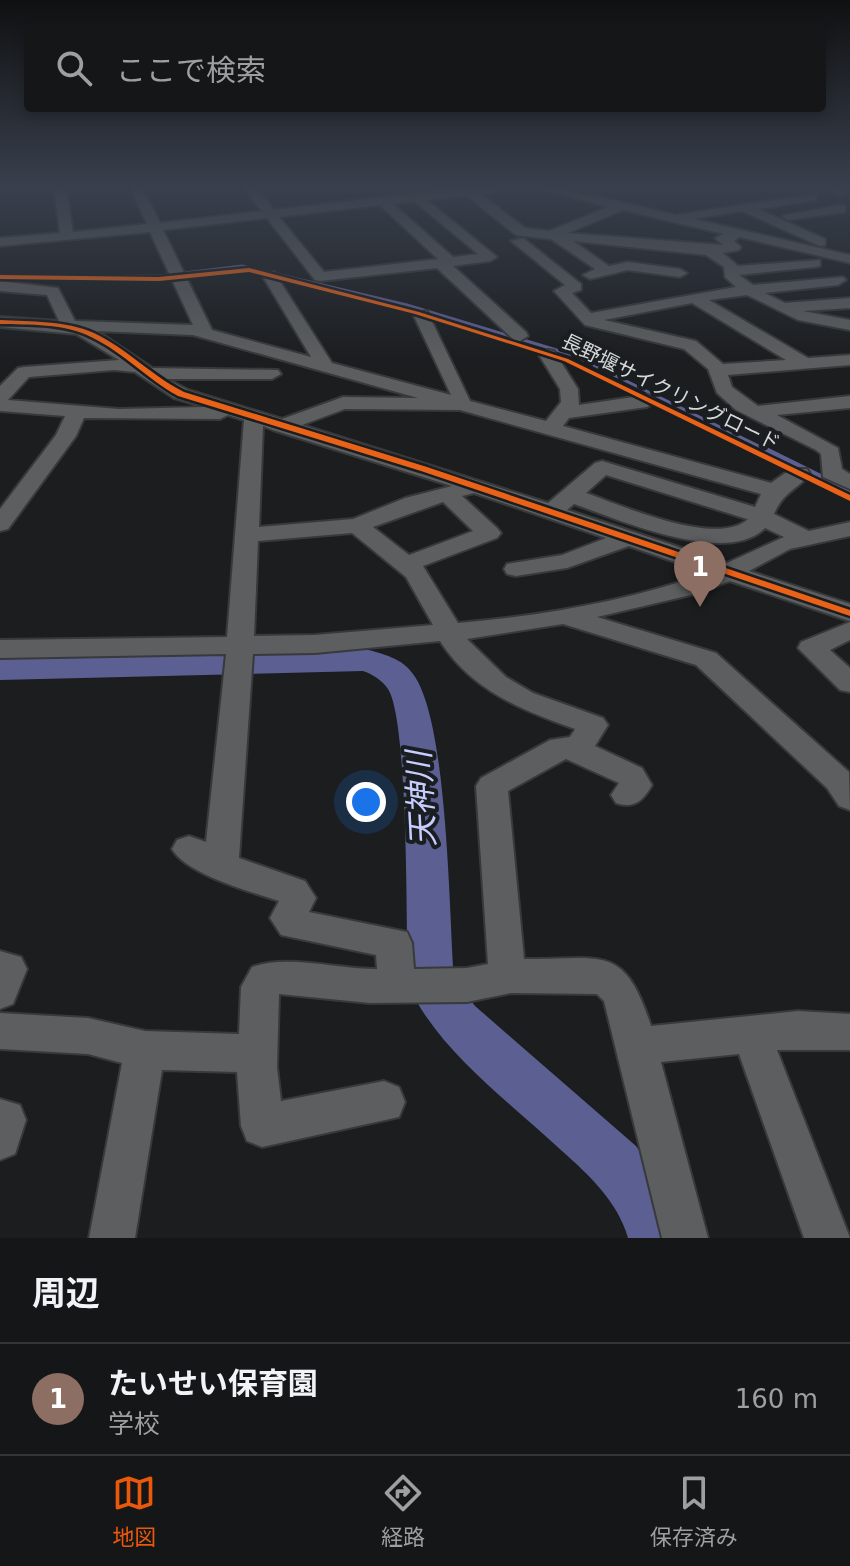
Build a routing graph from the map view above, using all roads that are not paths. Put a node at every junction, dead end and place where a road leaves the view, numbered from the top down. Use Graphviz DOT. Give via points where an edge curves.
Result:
graph roads {
  1 [pos="165,245"];
  2 [pos="295,245"];
  3 [pos="431,245"];
  4 [pos="475,245"];
  5 [pos="523,245"];
  6 [pos="567,245"];
  7 [pos="610,245"];
  8 [pos="639,245"];
  9 [pos="667,245"];
  10 [pos="731,245"];
  11 [pos="783,245"];
  12 [pos="813,245"];
  13 [pos="846,245"];
  14 [pos="673,246"];
  15 [pos="710,251"];
  16 [pos="823,254"];
  17 [pos="583,256"];
  18 [pos="850,259"];
  19 [pos="544,261"];
  20 [pos="446,262"];
  21 [pos="607,271"];
  22 [pos="731,271"];
  23 [pos="680,273"];
  24 [pos="269,275"];
  25 [pos="566,279"];
  26 [pos="844,284"];
  27 [pos="0,286"];
  28 [pos="746,290"];
  29 [pos="717,294"];
  30 [pos="696,299"];
  31 [pos="850,303"];
  32 [pos="786,308"];
  33 [pos="421,314"];
  34 [pos="585,319"];
  35 [pos="1,323"];
  36 [pos="850,325"];
  37 [pos="205,333"];
  38 [pos="520,336"];
  39 [pos="57,340"];
  40 [pos="548,355"];
  41 [pos="850,360"];
  42 [pos="322,364"];
  43 [pos="806,364"];
  44 [pos="141,370"];
  45 [pos="719,370"];
  46 [pos="272,374"];
  47 [pos="0,397"];
  48 [pos="647,401"];
  49 [pos="850,402"];
  50 [pos="460,404"];
  51 [pos="0,405"];
  52 [pos="80,411"];
  53 [pos="752,412"];
  54 [pos="245,415"];
  55 [pos="556,421"];
  56 [pos="280,426"];
  57 [pos="840,452"];
  58 [pos="799,474"];
  59 [pos="850,483"];
  60 [pos="476,486"];
  61 [pos="775,491"];
  62 [pos="447,494"];
  63 [pos="570,495"];
  64 [pos="551,512"];
  65 [pos="762,517"];
  66 [pos="0,524"];
  67 [pos="357,526"];
  68 [pos="850,529"];
  69 [pos="247,535"];
  70 [pos="629,538"];
  71 [pos="805,538"];
  72 [pos="405,565"];
  73 [pos="516,569"];
  74 [pos="729,571"];
  75 [pos="850,613"];
  76 [pos="563,615"];
  77 [pos="850,630"];
  78 [pos="448,633"];
  79 [pos="0,649"];
  80 [pos="239,657"];
  81 [pos="850,683"];
  82 [pos="577,750"];
  83 [pos="627,795"];
  84 [pos="850,798"];
  85 [pos="189,849"];
  86 [pos="221,865"];
  87 [pos="0,967"];
  88 [pos="511,976"];
  89 [pos="402,985"];
  90 [pos="0,992"];
  91 [pos="0,1031"];
  92 [pos="850,1032"];
  93 [pos="751,1033"];
  94 [pos="637,1046"];
  95 [pos="145,1050"];
  96 [pos="258,1054"];
  97 [pos="384,1102"];
  98 [pos="0,1120"];
  99 [pos="0,1139"];
  100 [pos="112,1238"];
  101 [pos="685,1238"];
  102 [pos="827,1238"];
  1 -- 37 [label="street"];
  2 -- 20 [label="street" via="320,277"];
  3 -- 20 [label="street"];
  4 -- 20 [label="street" via="490,257"];
  5 -- 19 [label="street"];
  6 -- 17 [label="street"];
  7 -- 17 [label="street"];
  8 -- 23 [label="street"];
  9 -- 14 [label="street"];
  10 -- 15 [label="street"];
  11 -- 16 [label="street"];
  12 -- 16 [label="street"];
  13 -- 16 [label="street"];
  14 -- 15 [label="street"];
  15 -- 22 [label="street" via="731,265"];
  16 -- 18 [label="street"];
  16 -- 22 [label="street"];
  16 -- 26 [label="street"];
  17 -- 19 [label="street"];
  17 -- 21 [label="street"];
  19 -- 25 [label="street"];
  20 -- 38 [label="street"];
  21 -- 23 [label="street" via="628,266"];
  21 -- 25 [label="street"];
  22 -- 28 [label="street"];
  23 -- 29 [label="street"];
  24 -- 42 [label="street"];
  25 -- 34 [label="street" via="576,287 562,291"];
  26 -- 28 [label="street"];
  27 -- 39 [label="street" via="53,291"];
  28 -- 29 [label="street"];
  28 -- 32 [label="street"];
  29 -- 30 [label="street"];
  30 -- 34 [label="street"];
  30 -- 43 [label="street"];
  31 -- 32 [label="street"];
  32 -- 36 [label="street" via="828,326"];
  33 -- 50 [label="street" via="461,396"];
  34 -- 45 [label="street" via="690,345"];
  35 -- 39 [label="street"];
  37 -- 39 [label="street" via="179,328"];
  37 -- 42 [label="street"];
  39 -- 44 [label="street"];
  39 -- 44 [label="street" via="92,335"];
  39 -- 47 [label="street"];
  40 -- 55 [label="street" via="569,389 571,403"];
  41 -- 43 [label="street"];
  42 -- 50 [label="street"];
  43 -- 45 [label="street"];
  44 -- 46 [label="street"];
  44 -- 54 [label="street" via="181,394"];
  45 -- 53 [label="street" via="727,393"];
  48 -- 55 [label="street"];
  49 -- 53 [label="street"];
  50 -- 55 [label="street"];
  50 -- 56 [label="street" via="343,403"];
  51 -- 52 [label="street"];
  52 -- 54 [label="street"];
  52 -- 66 [label="street"];
  53 -- 57 [label="street"];
  54 -- 56 [label="street"];
  54 -- 69 [label="street"];
  55 -- 61 [label="street"];
  56 -- 60 [label="street"];
  57 -- 59 [label="street" via="831,472"];
  58 -- 61 [label="street"];
  60 -- 62 [label="street"];
  60 -- 64 [label="street"];
  61 -- 65 [label="street"];
  62 -- 67 [label="street"];
  62 -- 72 [label="street" via="489,533"];
  63 -- 64 [label="street"];
  63 -- 65 [label="street" via="699,535 739,534"];
  63 -- 65 [label="street" via="602,467"];
  64 -- 70 [label="street"];
  65 -- 71 [label="street"];
  67 -- 69 [label="street"];
  67 -- 72 [label="street"];
  68 -- 71 [label="street"];
  69 -- 80 [label="street"];
  70 -- 73 [label="street" via="567,561"];
  70 -- 74 [label="street"];
  71 -- 74 [label="street"];
  72 -- 78 [label="street" via="428,589"];
  74 -- 75 [label="street"];
  74 -- 76 [label="street" via="656,597"];
  76 -- 78 [label="street"];
  76 -- 84 [label="street" via="706,659 838,780"];
  77 -- 81 [label="street" via="811,648"];
  78 -- 80 [label="street" via="315,644"];
  78 -- 82 [label="street" via="511,694 593,725"];
  79 -- 80 [label="street"];
  80 -- 86 [label="street"];
  82 -- 83 [label="street" via="631,776 636,785"];
  82 -- 88 [label="street" via="561,748 492,786"];
  85 -- 86 [label="street"];
  86 -- 89 [label="street" via="293,891 298,898 288,918 294,924 394,943"];
  87 -- 90 [label="street" via="8,969"];
  88 -- 89 [label="street" via="467,985"];
  88 -- 94 [label="street" via="606,977 621,992"];
  89 -- 96 [label="street" via="265,979 260,987"];
  91 -- 95 [label="street" via="88,1036"];
  92 -- 93 [label="street"];
  93 -- 94 [label="street"];
  93 -- 102 [label="street"];
  94 -- 101 [label="street"];
  95 -- 96 [label="street"];
  95 -- 100 [label="street"];
  96 -- 97 [label="street" via="262,1126"];
  98 -- 99 [label="street" via="5,1120"];
}
